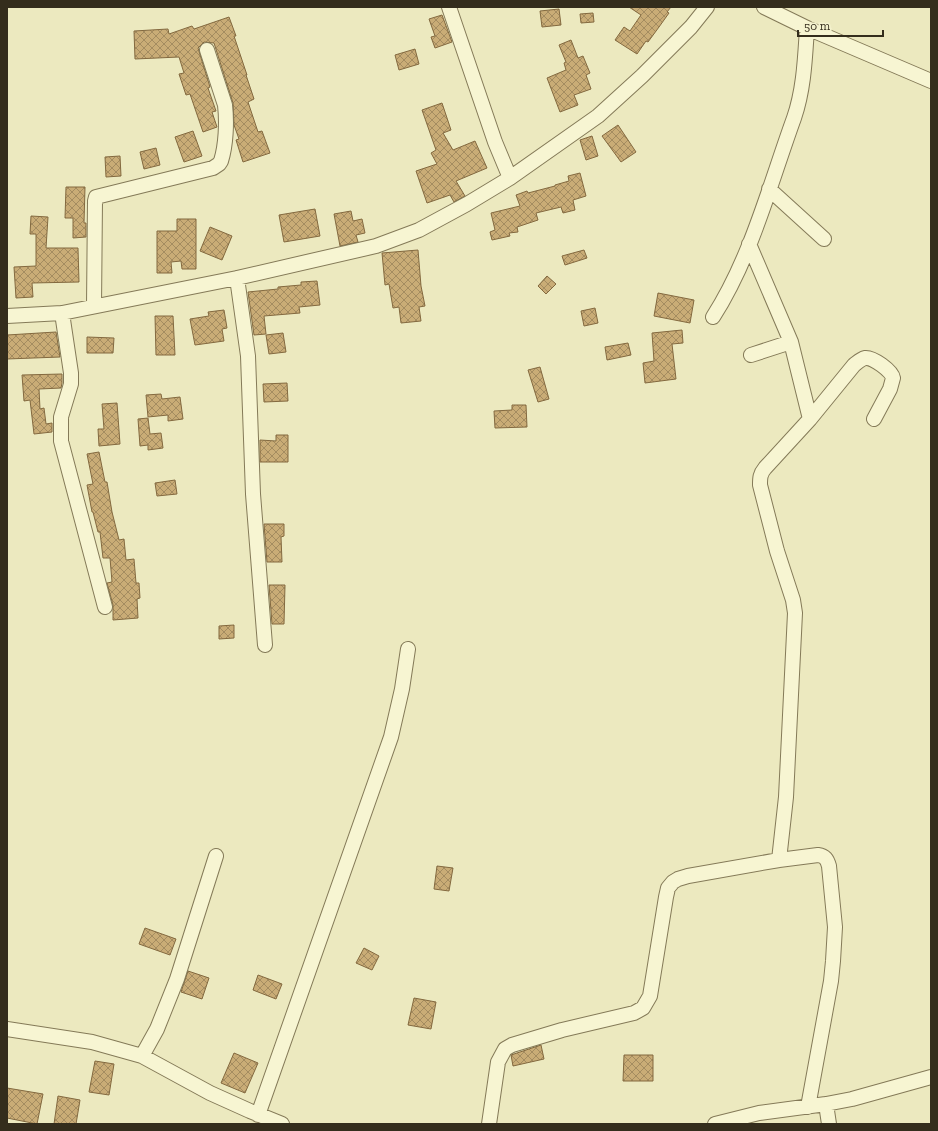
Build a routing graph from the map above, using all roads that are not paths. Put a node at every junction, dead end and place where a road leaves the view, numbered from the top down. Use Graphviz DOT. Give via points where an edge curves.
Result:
graph roads {
  1 [pos="449,7"];
  2 [pos="707,7"];
  3 [pos="764,7"];
  4 [pos="807,28"];
  5 [pos="207,50"];
  6 [pos="930,81"];
  7 [pos="510,178"];
  8 [pos="769,189"];
  9 [pos="824,239"];
  10 [pos="749,244"];
  11 [pos="237,278"];
  12 [pos="94,306"];
  13 [pos="62,312"];
  14 [pos="7,316"];
  15 [pos="713,317"];
  16 [pos="791,342"];
  17 [pos="751,355"];
  18 [pos="810,419"];
  19 [pos="874,419"];
  20 [pos="105,607"];
  21 [pos="265,645"];
  22 [pos="408,649"];
  23 [pos="216,856"];
  24 [pos="779,860"];
  25 [pos="7,1029"];
  26 [pos="142,1056"];
  27 [pos="931,1076"];
  28 [pos="826,1104"];
  29 [pos="808,1107"];
  30 [pos="253,1117"];
  31 [pos="282,1124"];
  32 [pos="489,1124"];
  33 [pos="715,1124"];
  34 [pos="829,1124"];
  1 -- 7 [label="street" via="495,142"];
  2 -- 7 [label="street" via="648,71 598,116"];
  3 -- 4 [label="street"];
  4 -- 6 [label="street"];
  4 -- 8 [label="street" via="798,106"];
  5 -- 12 [label="street" via="226,112 221,161 213,168 96,197"];
  7 -- 11 [label="street" via="419,230 376,246"];
  8 -- 9 [label="street"];
  8 -- 10 [label="street"];
  10 -- 15 [label="street"];
  10 -- 16 [label="street"];
  11 -- 12 [label="street"];
  11 -- 21 [label="street" via="248,356 253,494"];
  12 -- 13 [label="street"];
  13 -- 14 [label="street"];
  13 -- 20 [label="street" via="71,384 61,417 61,441"];
  16 -- 17 [label="street"];
  16 -- 18 [label="street"];
  18 -- 19 [label="street" via="854,365 867,358 891,373 893,378"];
  18 -- 24 [label="street" via="765,468 760,478 760,486 795,613 786,797"];
  22 -- 30 [label="street" via="391,737"];
  23 -- 26 [label="street" via="176,979 157,1029"];
  24 -- 29 [label="street" via="818,855 827,859 829,866 835,927 833,960"];
  24 -- 32 [label="street" via="688,876 673,882 666,896 650,996 643,1008 634,1013 555,1032 505,1049 498,1062"];
  25 -- 26 [label="street" via="92,1042"];
  26 -- 30 [label="street"];
  27 -- 28 [label="street"];
  28 -- 29 [label="street"];
  28 -- 34 [label="street"];
  29 -- 33 [label="street" via="759,1113"];
  30 -- 31 [label="street"];
}
